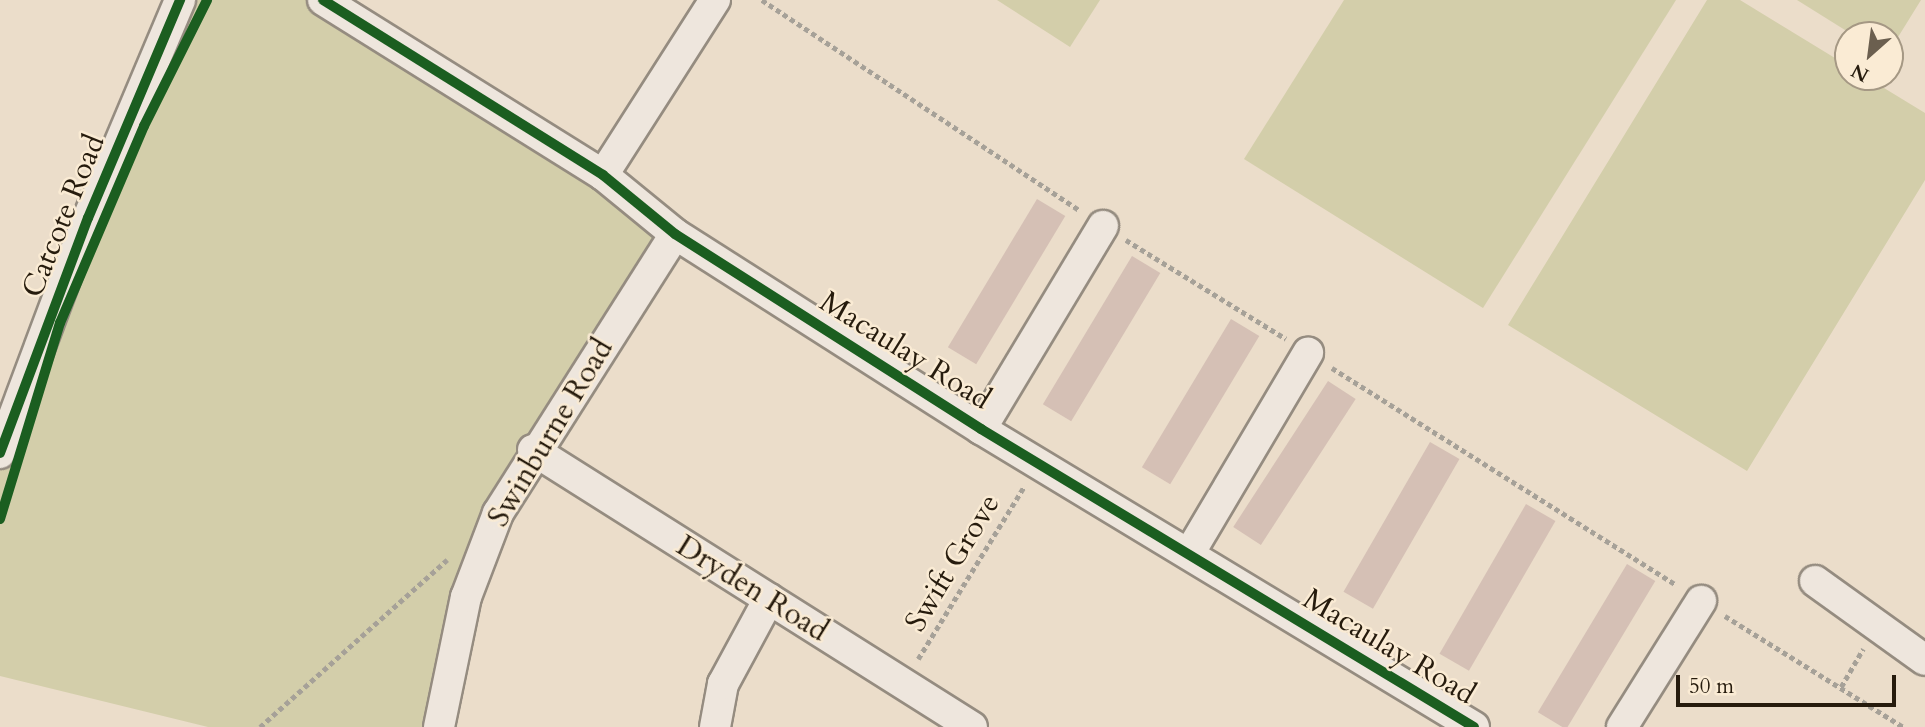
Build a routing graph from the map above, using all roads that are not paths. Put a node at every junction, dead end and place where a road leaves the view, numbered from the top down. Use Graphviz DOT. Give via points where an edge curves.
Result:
graph roads {
  1 [pos="180,0"];
  2 [pos="323,0"];
  3 [pos="715,0"];
  4 [pos="603,175"];
  5 [pos="1103,226"];
  6 [pos="675,234"];
  7 [pos="1308,353"];
  8 [pos="981,429"];
  9 [pos="533,450"];
  10 [pos="0,453"];
  11 [pos="1189,554"];
  12 [pos="1815,581"];
  13 [pos="769,599"];
  14 [pos="1701,601"];
  15 [pos="1925,660"];
  16 [pos="439,727"];
  17 [pos="715,727"];
  18 [pos="972,727"];
  19 [pos="1474,727"];
  20 [pos="1622,727"];
  1 -- 10 [label="street, Catcote Road" via="88,218"];
  2 -- 4 [label="street, Macaulay Road"];
  3 -- 4 [label="street"];
  4 -- 6 [label="street, Macaulay Road"];
  5 -- 8 [label="street, Macaulay Road"];
  6 -- 8 [label="street, Macaulay Road"];
  6 -- 9 [label="street, Swinburne Road"];
  7 -- 11 [label="street"];
  8 -- 11 [label="street, Macaulay Road"];
  9 -- 13 [label="street, Dryden Road"];
  9 -- 16 [label="street, Swinburne Road" via="498,513 466,597"];
  11 -- 19 [label="street, Macaulay Road"];
  12 -- 15 [label="street"];
  13 -- 17 [label="street" via="723,684"];
  13 -- 18 [label="street, Dryden Road"];
  14 -- 20 [label="street"];
}
